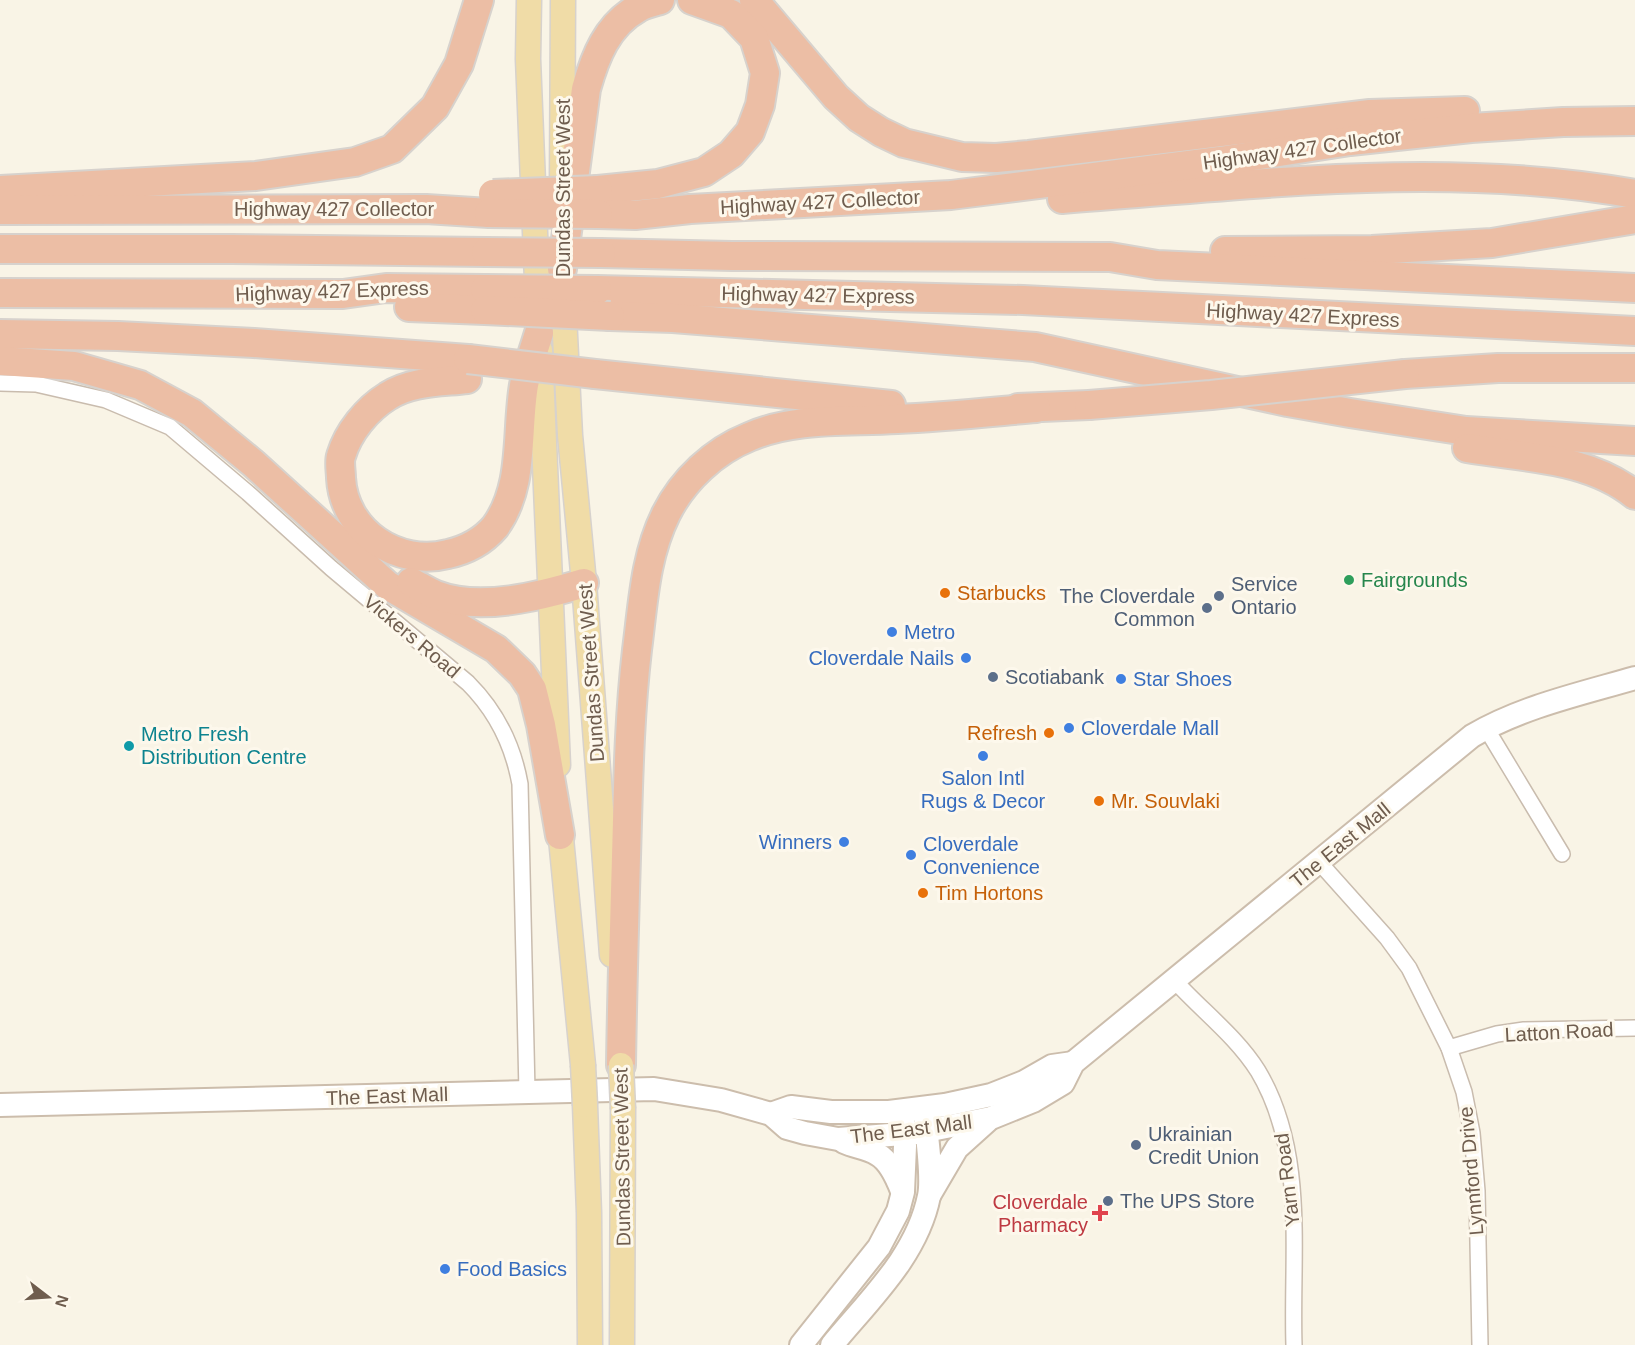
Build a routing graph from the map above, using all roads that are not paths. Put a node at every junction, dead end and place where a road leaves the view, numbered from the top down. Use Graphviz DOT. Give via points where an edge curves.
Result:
graph roads {
  1 [pos="479,0"];
  2 [pos="529,0"];
  3 [pos="563,0"];
  4 [pos="660,0"];
  5 [pos="692,0"];
  6 [pos="754,0"];
  7 [pos="1635,121"];
  8 [pos="1563,122"];
  9 [pos="0,190"];
  10 [pos="1621,191"];
  11 [pos="598,202"];
  12 [pos="0,210"];
  13 [pos="635,215"];
  14 [pos="1635,219"];
  15 [pos="0,249"];
  16 [pos="1110,257"];
  17 [pos="562,268"];
  18 [pos="1635,288"];
  19 [pos="0,293"];
  20 [pos="485,299"];
  21 [pos="1635,331"];
  22 [pos="539,333"];
  23 [pos="0,334"];
  24 [pos="0,361"];
  25 [pos="1635,368"];
  26 [pos="468,369"];
  27 [pos="0,383"];
  28 [pos="1288,402"];
  29 [pos="1036,408"];
  30 [pos="1635,441"];
  31 [pos="1635,495"];
  32 [pos="346,547"];
  33 [pos="584,583"];
  34 [pos="550,593"];
  35 [pos="1635,678"];
  36 [pos="1486,728"];
  37 [pos="560,835"];
  38 [pos="1562,854"];
  39 [pos="1319,862"];
  40 [pos="1174,980"];
  41 [pos="1635,1028"];
  42 [pos="1449,1048"];
  43 [pos="1073,1063"];
  44 [pos="621,1065"];
  45 [pos="527,1092"];
  46 [pos="0,1105"];
  47 [pos="913,1109"];
  48 [pos="771,1114"];
  49 [pos="991,1118"];
  50 [pos="915,1133"];
  51 [pos="838,1138"];
  52 [pos="903,1192"];
  53 [pos="930,1194"];
  54 [pos="591,1345"];
  55 [pos="622,1345"];
  56 [pos="801,1345"];
  57 [pos="832,1345"];
  58 [pos="1294,1345"];
  59 [pos="1480,1345"];
  1 -- 9 [label="highway" via="459,64 435,107 392,149 355,162 256,176"];
  2 -- 22 [label="main road, Dundas Street West"];
  3 -- 17 [label="main road, Dundas Street West"];
  4 -- 17 [label="highway" via="638,7 616,25 594,62 586,89"];
  5 -- 11 [label="highway" via="731,14 754,38 765,73 760,105 750,132 731,154 704,172"];
  6 -- 8 [label="highway" via="859,118 904,143 962,157 1029,155 1370,114 1501,112"];
  7 -- 8 [label="highway, Highway 427 Collector"];
  8 -- 13 [label="highway, Highway 427 Collector" via="1361,140 951,195"];
  10 -- 13 [label="highway" via="1490,178 1337,178 937,207 688,218"];
  11 -- 12 [label="highway, Highway 427 Collector, bridge" via="491,203 426,209"];
  11 -- 13 [label="highway, Highway 427 Collector"];
  14 -- 16 [label="highway" via="1492,243 1372,250 1160,251"];
  15 -- 16 [label="highway, Highway 427 Express, bridge"];
  16 -- 18 [label="highway, Highway 427 Express" via="1157,265"];
  17 -- 33 [label="main road, Dundas Street West" via="570,435"];
  19 -- 20 [label="highway, Highway 427 Express" via="343,294 386,288"];
  20 -- 21 [label="highway, Highway 427 Express, bridge" via="597,290 1023,300"];
  20 -- 28 [label="highway, bridge" via="610,316 1035,347"];
  22 -- 26 [label="highway" via="524,384 514,483 495,526 482,540 459,552 416,558 376,542 359,527 342,494 340,457 358,421 388,395"];
  22 -- 34 [label="main road, Dundas Street West"];
  23 -- 26 [label="highway" via="254,343"];
  24 -- 32 [label="highway" via="74,366 140,385 192,413"];
  25 -- 29 [label="highway, bridge" via="1498,368 1405,374 1211,395"];
  26 -- 29 [label="highway, bridge" via="646,380 927,409"];
  27 -- 45 [label="street, Vickers Road" via="36,384 106,400 170,427 483,698 507,739 520,784"];
  28 -- 30 [label="highway" via="1466,431"];
  28 -- 31 [label="highway" via="1333,422 1581,467 1613,480"];
  29 -- 44 [label="highway" via="928,418 802,423 770,429 738,441 702,466 678,494 665,517 648,569 642,605 628,757"];
  32 -- 34 [label="highway" via="437,595 493,602"];
  32 -- 37 [label="highway" via="387,585 496,649 531,685"];
  33 -- 34 [label="highway"];
  33 -- 44 [label="main road, Dundas Street West"];
  34 -- 37 [label="main road, Dundas Street West"];
  35 -- 36 [label="main road, The East Mall" via="1523,712"];
  36 -- 38 [label="street"];
  36 -- 39 [label="main road, The East Mall"];
  37 -- 54 [label="main road, Dundas Street West, bridge" via="583,1065"];
  39 -- 40 [label="main road, The East Mall"];
  39 -- 42 [label="street, Lynnford Drive" via="1409,968"];
  40 -- 43 [label="main road, The East Mall"];
  40 -- 58 [label="street, Yarn Road" via="1252,1063 1280,1123 1292,1183"];
  41 -- 42 [label="street, Latton Road" via="1518,1030"];
  42 -- 59 [label="street, Lynnford Drive" via="1472,1133"];
  43 -- 47 [label="main road, The East Mall" via="1052,1066 991,1095"];
  43 -- 49 [label="main road, The East Mall" via="1063,1083 1033,1101"];
  44 -- 55 [label="main road, Dundas Street West, bridge"];
  45 -- 46 [label="main road, The East Mall"];
  45 -- 48 [label="main road, The East Mall" via="654,1089 721,1100"];
  47 -- 48 [label="main road, The East Mall" via="840,1112 791,1107"];
  47 -- 50 [label="main road"];
  48 -- 51 [label="main road, The East Mall" via="787,1128"];
  49 -- 50 [label="main road, The East Mall"];
  49 -- 53 [label="main road" via="957,1148"];
  50 -- 51 [label="main road, The East Mall"];
  50 -- 52 [label="main road"];
  50 -- 53 [label="main road"];
  51 -- 52 [label="main road" via="879,1154"];
  52 -- 56 [label="main road" via="898,1211 879,1247"];
  53 -- 57 [label="main road" via="909,1247"];
}
